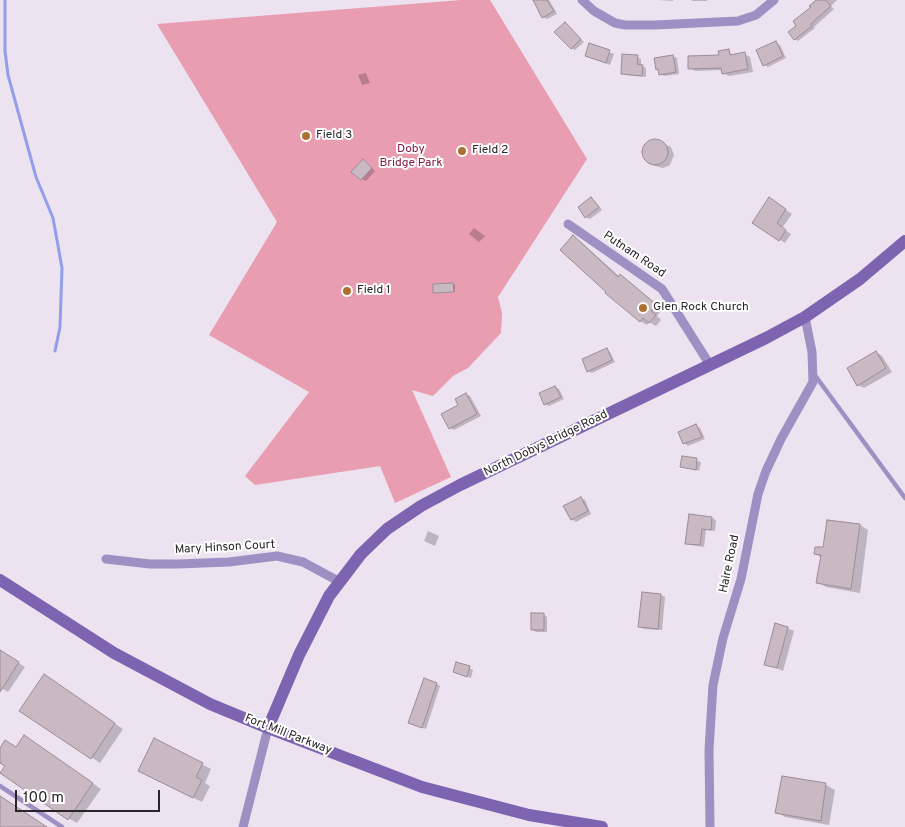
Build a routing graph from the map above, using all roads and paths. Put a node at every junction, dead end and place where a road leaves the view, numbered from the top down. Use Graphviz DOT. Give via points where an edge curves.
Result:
graph roads {
  1 [pos="582,0"];
  2 [pos="774,0"];
  3 [pos="568,224"];
  4 [pos="905,241"];
  5 [pos="805,317"];
  6 [pos="710,364"];
  7 [pos="812,370"];
  8 [pos="905,498"];
  9 [pos="106,559"];
  10 [pos="0,580"];
  11 [pos="340,582"];
  12 [pos="268,728"];
  13 [pos="0,786"];
  14 [pos="62,827"];
  15 [pos="243,827"];
  16 [pos="602,827"];
  17 [pos="710,827"];
  1 -- 2 [label="street" via="615,23 655,25 738,21 756,14"];
  3 -- 6 [label="street, Putnam Road" via="662,289"];
  4 -- 5 [label="street, North Dobys Bridge Road" via="860,279"];
  5 -- 6 [label="street, North Dobys Bridge Road"];
  5 -- 7 [label="street, Haire Road"];
  6 -- 11 [label="street, North Dobys Bridge Road" via="421,506 374,540"];
  7 -- 8 [label="lane"];
  7 -- 17 [label="street, Haire Road" via="813,382 781,439 758,494 741,579 723,638 713,685 709,750"];
  9 -- 11 [label="street, Mary Hinson Court" via="179,564 277,556 303,562"];
  10 -- 12 [label="street, Fort Mill Parkway" via="114,653 210,704"];
  11 -- 12 [label="street, North Dobys Bridge Road" via="303,647"];
  12 -- 15 [label="street"];
  12 -- 16 [label="street, Fort Mill Parkway" via="422,787 529,815"];
  13 -- 14 [label="lane"];
}
